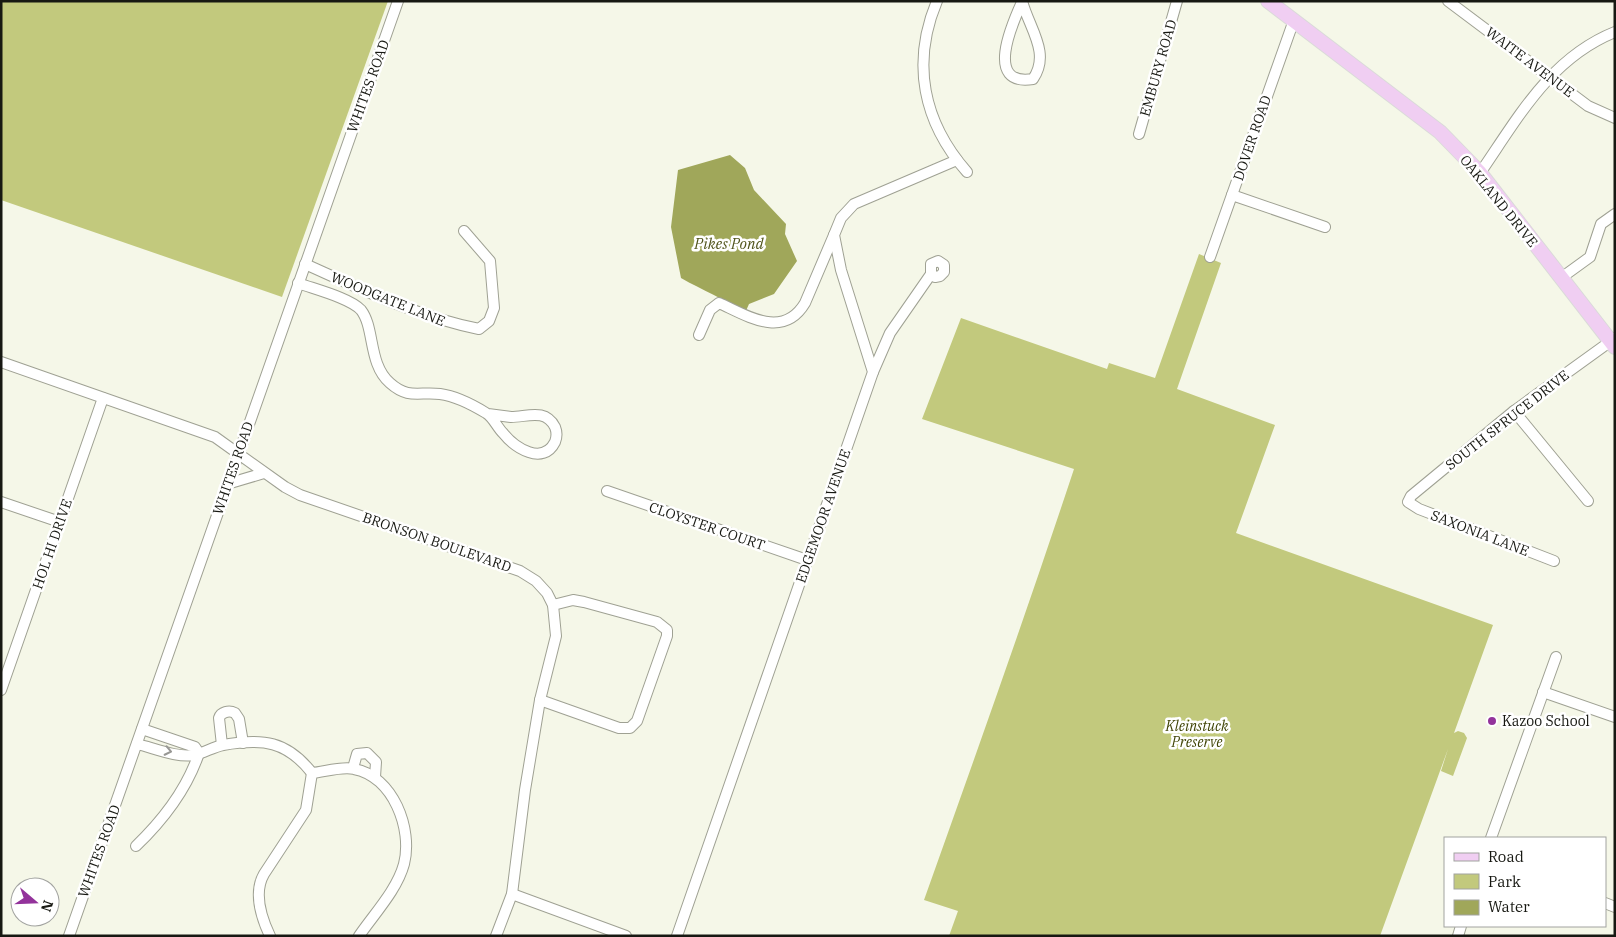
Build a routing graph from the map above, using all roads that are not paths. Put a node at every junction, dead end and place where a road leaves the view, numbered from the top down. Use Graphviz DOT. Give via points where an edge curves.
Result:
graph roads {
  1 [pos="398,1"];
  2 [pos="937,1"];
  3 [pos="1022,1"];
  4 [pos="1177,1"];
  5 [pos="1268,1"];
  6 [pos="1448,1"];
  7 [pos="1294,20"];
  8 [pos="1615,32"];
  9 [pos="1549,76"];
  10 [pos="1615,118"];
  11 [pos="1139,134"];
  12 [pos="957,160"];
  13 [pos="967,172"];
  14 [pos="1480,173"];
  15 [pos="1232,195"];
  16 [pos="1615,214"];
  17 [pos="1325,227"];
  18 [pos="464,231"];
  19 [pos="834,235"];
  20 [pos="1210,257"];
  21 [pos="305,264"];
  22 [pos="931,274"];
  23 [pos="1561,278"];
  24 [pos="298,283"];
  25 [pos="699,335"];
  26 [pos="1613,342"];
  27 [pos="1,362"];
  28 [pos="873,372"];
  29 [pos="103,398"];
  30 [pos="1514,411"];
  31 [pos="488,414"];
  32 [pos="238,454"];
  33 [pos="264,473"];
  34 [pos="227,484"];
  35 [pos="608,491"];
  36 [pos="1588,501"];
  37 [pos="1,502"];
  38 [pos="1408,502"];
  39 [pos="60,522"];
  40 [pos="807,560"];
  41 [pos="1554,561"];
  42 [pos="553,605"];
  43 [pos="1556,656"];
  44 [pos="1,690"];
  45 [pos="1544,692"];
  46 [pos="540,700"];
  47 [pos="1615,717"];
  48 [pos="142,729"];
  49 [pos="243,743"];
  50 [pos="137,744"];
  51 [pos="222,745"];
  52 [pos="199,754"];
  53 [pos="353,768"];
  54 [pos="312,773"];
  55 [pos="375,778"];
  56 [pos="1491,837"];
  57 [pos="136,846"];
  58 [pos="512,894"];
  59 [pos="69,936"];
  60 [pos="270,936"];
  61 [pos="359,936"];
  62 [pos="496,936"];
  63 [pos="626,936"];
  64 [pos="677,936"];
  1 -- 21 [label="street, WHITES ROAD"];
  2 -- 12 [label="street" via="927,30 923,82 932,116"];
  3 -- 3 [label="street" via="1041,52 1041,69 1033,79 1024,81 1015,79 1006,68 1004,49"];
  4 -- 11 [label="street, EMBURY ROAD"];
  5 -- 7 [label="main road, OAKLAND DRIVE"];
  6 -- 9 [label="street, WAITE AVENUE"];
  7 -- 14 [label="main road, OAKLAND DRIVE" via="1440,132"];
  7 -- 15 [label="street, DOVER ROAD"];
  8 -- 9 [label="street" via="1584,47"];
  9 -- 10 [label="street, WAITE AVENUE" via="1588,106"];
  9 -- 14 [label="street"];
  12 -- 13 [label="street"];
  12 -- 19 [label="street" via="854,204 841,218"];
  14 -- 23 [label="main road, OAKLAND DRIVE"];
  15 -- 17 [label="street"];
  15 -- 20 [label="street, DOVER ROAD"];
  16 -- 23 [label="street" via="1599,228 1590,257"];
  18 -- 21 [label="street, WOODGATE LANE" via="490,261 494,308 489,322 479,329 445,322 356,288"];
  19 -- 25 [label="street" via="798,314 778,322 759,322 719,303 710,310"];
  19 -- 28 [label="street" via="841,270"];
  21 -- 24 [label="street, WHITES ROAD"];
  22 -- 28 [label="street, EDGEMOOR AVENUE" via="890,333"];
  23 -- 26 [label="main road, OAKLAND DRIVE"];
  24 -- 31 [label="street, WOODGATE LANE" via="353,304 362,311 380,373 391,384 419,396 440,394 455,398"];
  24 -- 32 [label="street, WHITES ROAD"];
  26 -- 30 [label="street, SOUTH SPRUCE DRIVE"];
  27 -- 29 [label="street, BRONSON BOULEVARD"];
  28 -- 40 [label="street, EDGEMOOR AVENUE"];
  29 -- 32 [label="street, BRONSON BOULEVARD" via="215,437"];
  29 -- 39 [label="street, HOL HI DRIVE"];
  30 -- 36 [label="street"];
  30 -- 38 [label="street, SOUTH SPRUCE DRIVE" via="1411,496"];
  31 -- 31 [label="street, WOODGATE LANE" via="504,435 529,453 542,454 556,440 556,430 544,416"];
  32 -- 33 [label="street, BRONSON BOULEVARD"];
  32 -- 34 [label="street, WHITES ROAD"];
  33 -- 34 [label="street"];
  33 -- 42 [label="street, BRONSON BOULEVARD" via="300,495 520,571 542,586"];
  34 -- 48 [label="street, WHITES ROAD"];
  35 -- 40 [label="street, CLOYSTER COURT"];
  37 -- 39 [label="street"];
  38 -- 41 [label="street, SAXONIA LANE"];
  39 -- 44 [label="street, HOL HI DRIVE"];
  40 -- 64 [label="street, EDGEMOOR AVENUE"];
  42 -- 46 [label="street, BRONSON BOULEVARD" via="556,636"];
  42 -- 46 [label="street" via="573,600 584,602 657,622 665,626 667,636 637,720 630,728 619,728"];
  43 -- 45 [label="street"];
  45 -- 47 [label="street"];
  45 -- 56 [label="street"];
  46 -- 58 [label="street, BRONSON BOULEVARD"];
  48 -- 50 [label="street, WHITES ROAD"];
  48 -- 52 [label="street" via="195,747"];
  49 -- 51 [label="street"];
  49 -- 51 [label="street" via="238,716 229,711 219,718"];
  49 -- 54 [label="street" via="277,744 299,756"];
  50 -- 52 [label="street, one-way" via="192,756"];
  50 -- 59 [label="street, WHITES ROAD"];
  51 -- 52 [label="street"];
  52 -- 57 [label="street" via="182,789 158,823"];
  53 -- 54 [label="street"];
  53 -- 55 [label="street"];
  53 -- 55 [label="street" via="358,754 367,753 376,762"];
  54 -- 60 [label="street" via="306,810 259,885 262,915"];
  55 -- 61 [label="street" via="389,793 400,815 405,831 405,854 399,875"];
  58 -- 62 [label="street, BRONSON BOULEVARD"];
  58 -- 63 [label="street"];
}
